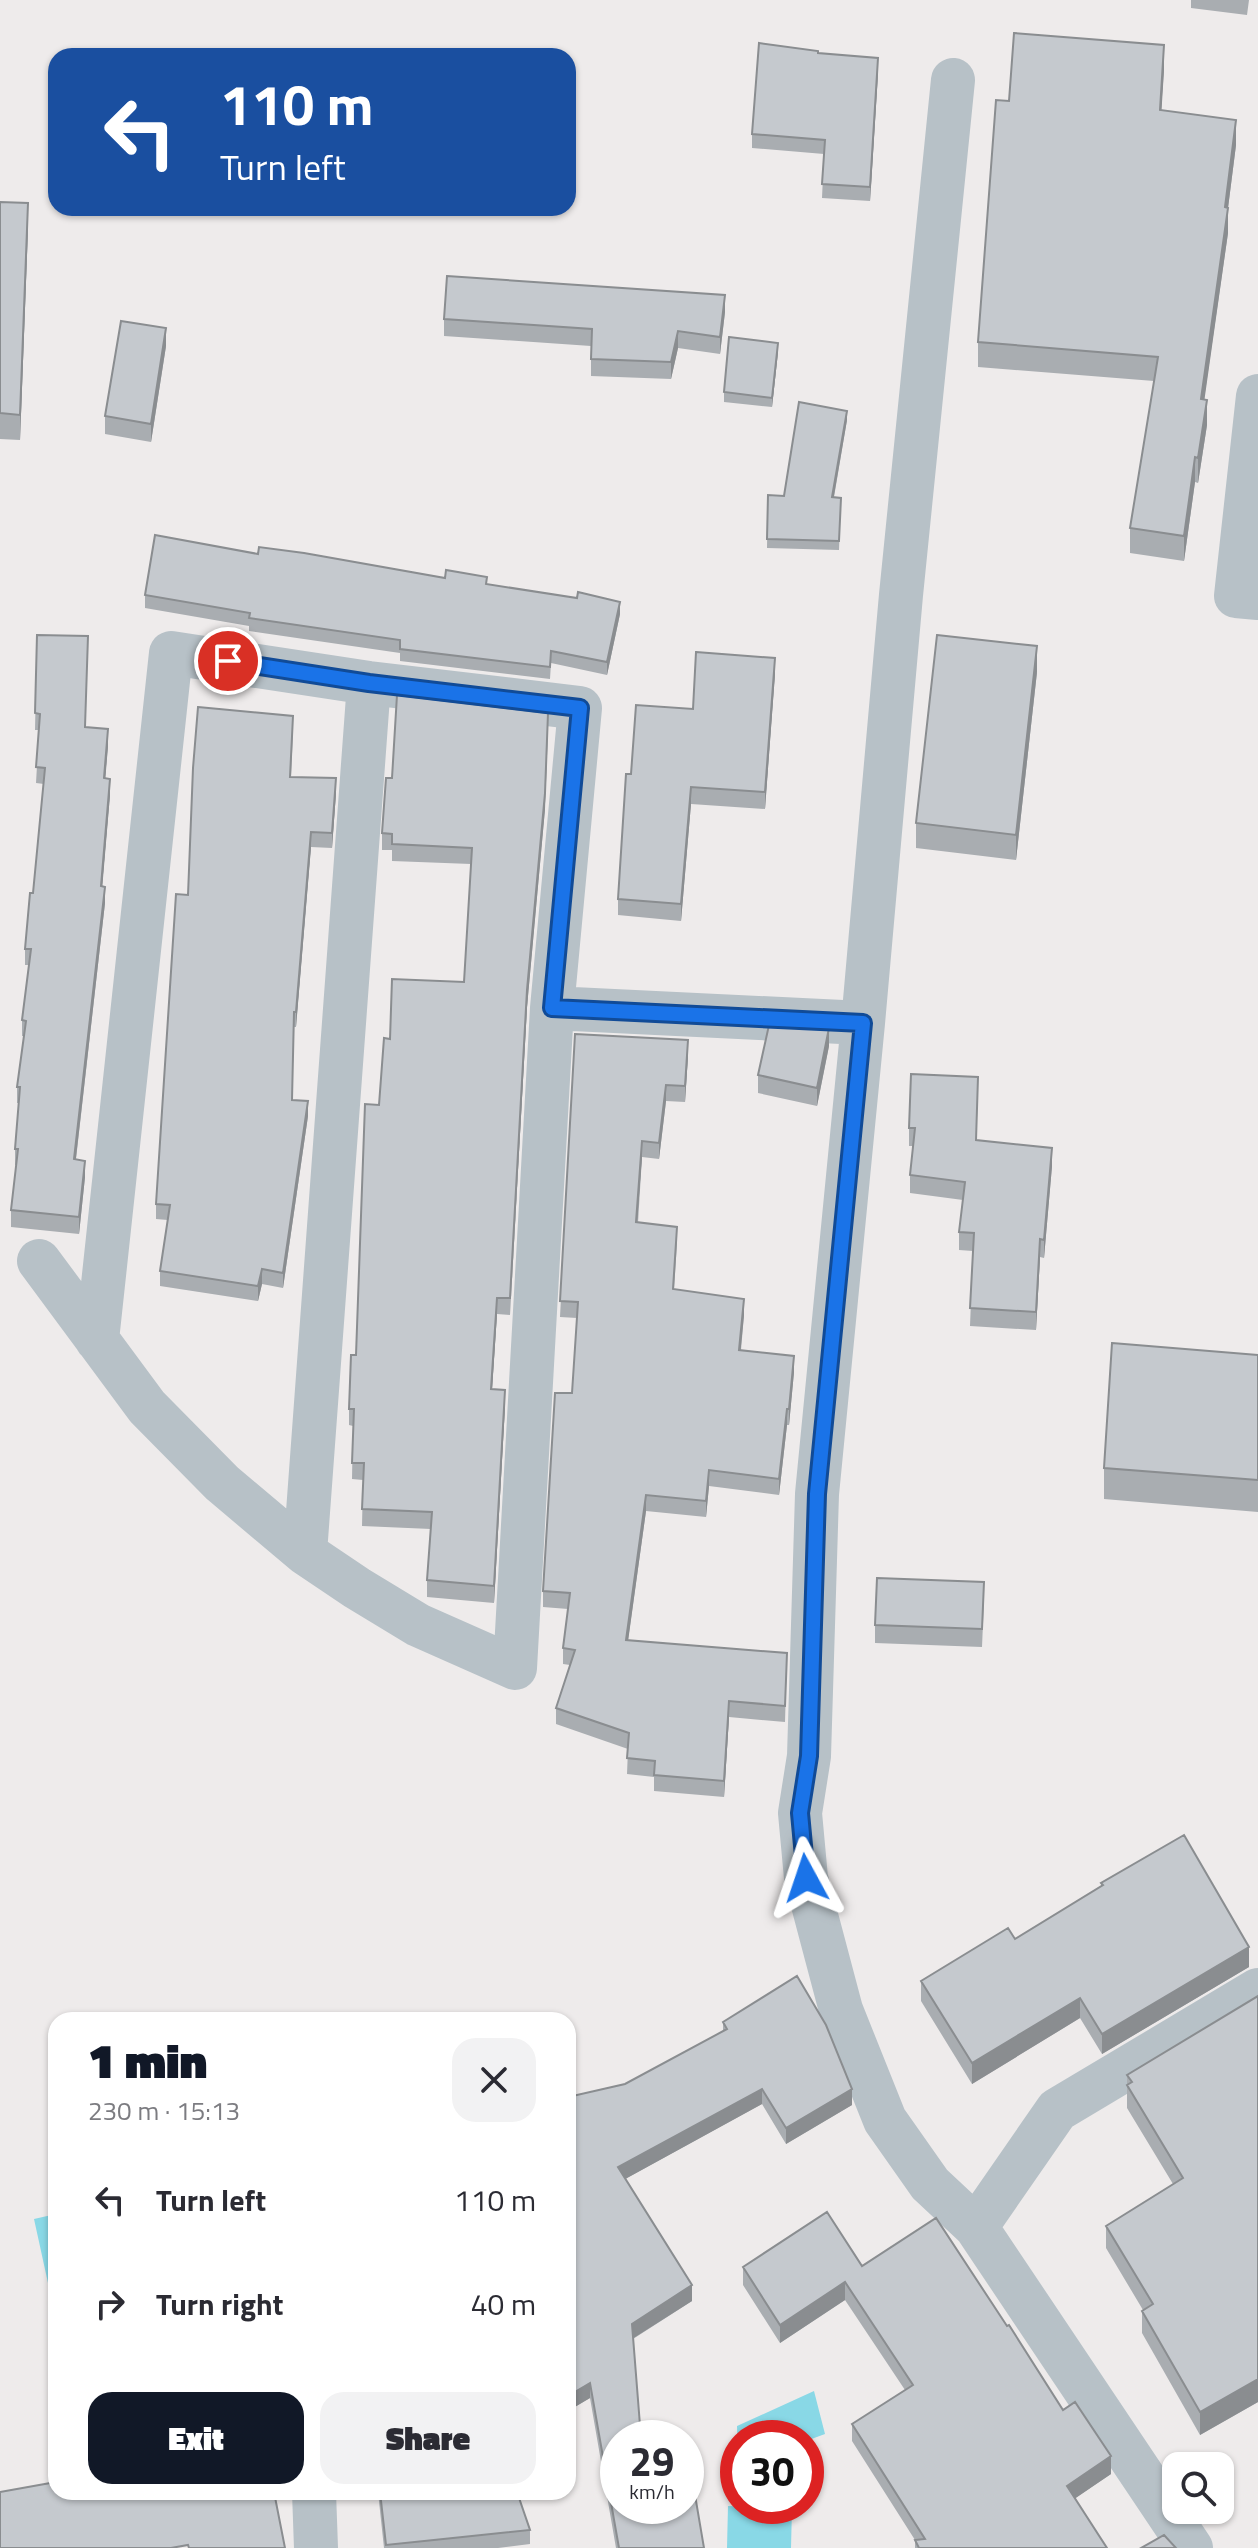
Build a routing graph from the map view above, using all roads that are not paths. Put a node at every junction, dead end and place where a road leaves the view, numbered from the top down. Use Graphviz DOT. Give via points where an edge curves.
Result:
graph roads {
  1 [pos="953,80"];
  2 [pos="1258,396"];
  3 [pos="1258,598"];
  4 [pos="369,683"];
  5 [pos="552,1008"];
  6 [pos="863,1023"];
  7 [pos="39,1261"];
  8 [pos="97,1340"];
  9 [pos="305,1553"];
  10 [pos="1258,1990"];
  11 [pos="976,2227"];
  12 [pos="314,2500"];
  13 [pos="316,2548"];
  14 [pos="1191,2548"];
  1 -- 6 [label="street"];
  2 -- 3 [label="street" via="1236,596"];
  4 -- 5 [label="street" via="580,708"];
  4 -- 8 [label="street" via="171,653"];
  4 -- 9 [label="street"];
  5 -- 6 [label="street"];
  5 -- 9 [label="street" via="515,1668 418,1625"];
  6 -- 11 [label="street" via="817,1494 809,1756 800,1813 806,1878 841,2010 885,2120 930,2184"];
  7 -- 8 [label="street"];
  8 -- 9 [label="street" via="147,1407 222,1483"];
  10 -- 11 [label="street" via="1057,2110"];
  11 -- 14 [label="street"];
  12 -- 13 [label="street"];
}
